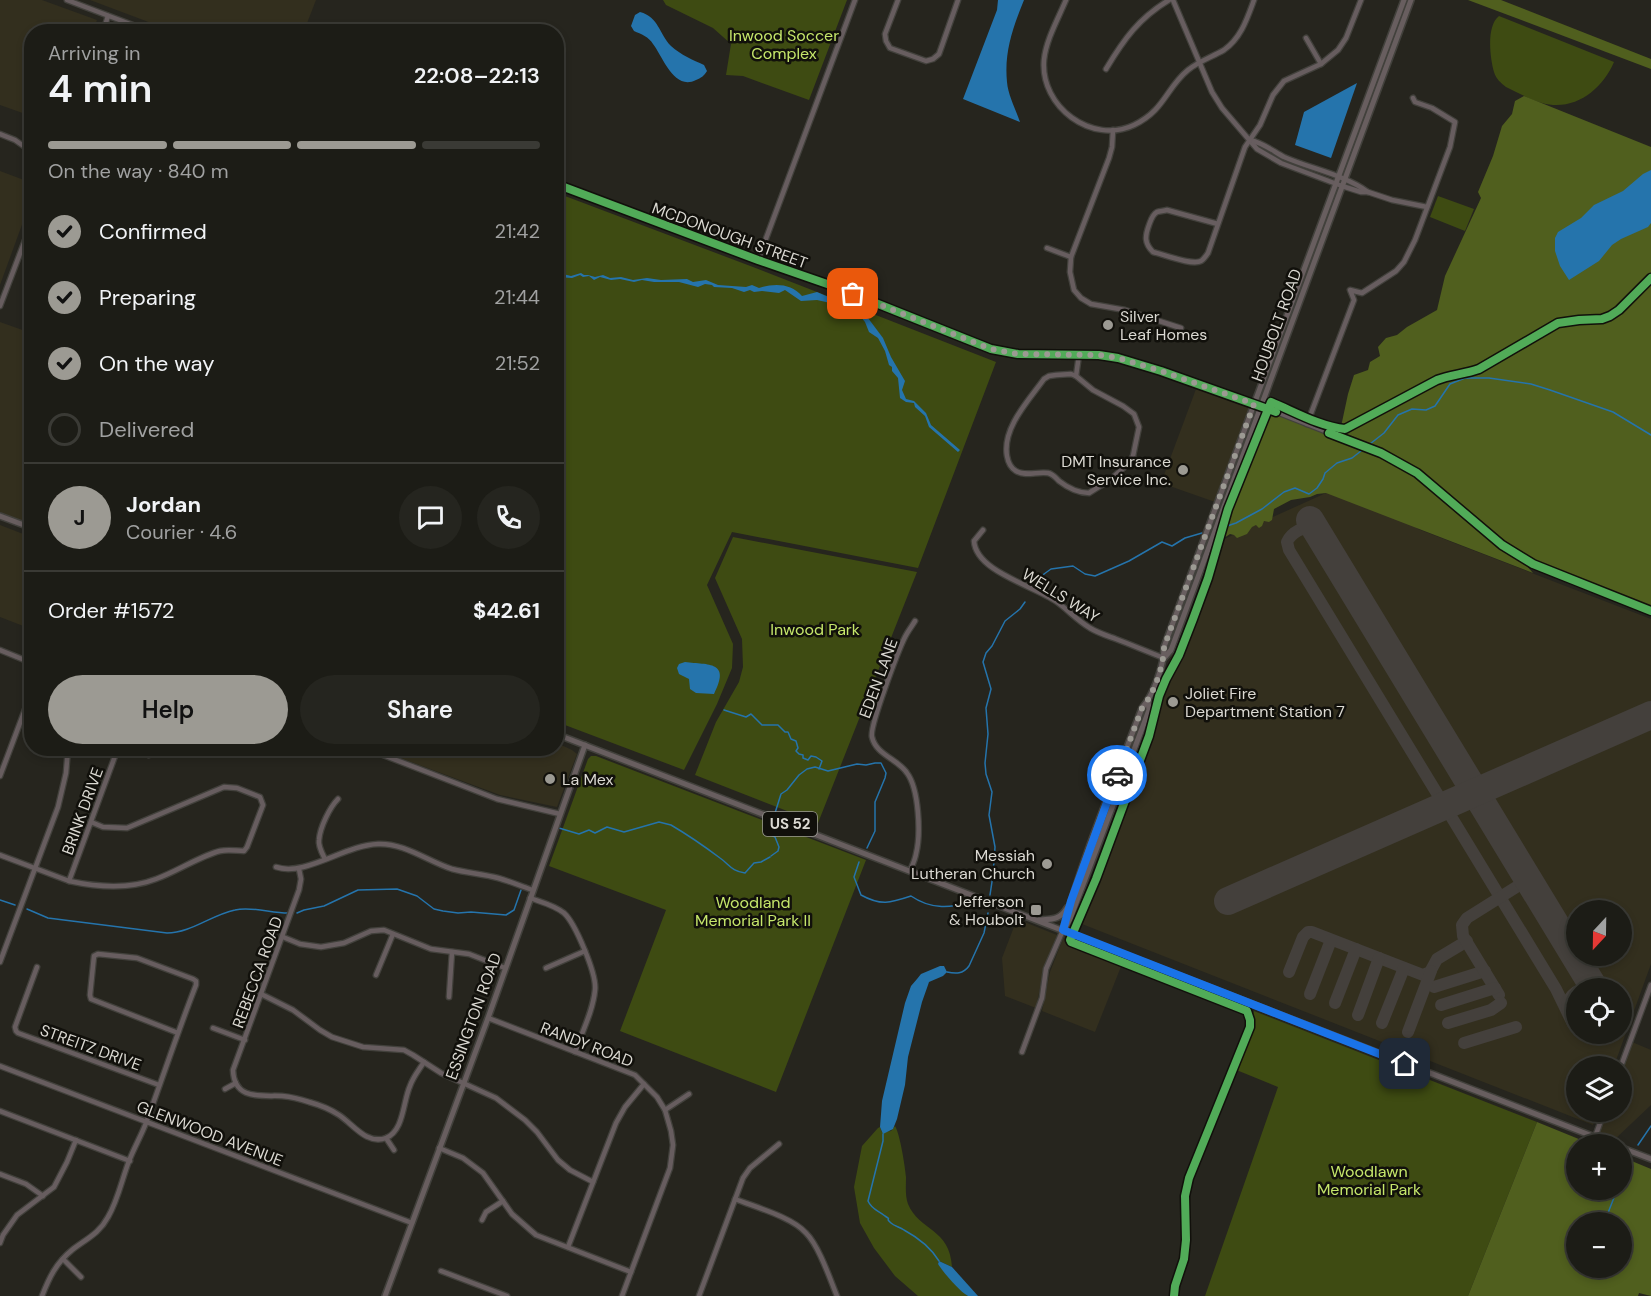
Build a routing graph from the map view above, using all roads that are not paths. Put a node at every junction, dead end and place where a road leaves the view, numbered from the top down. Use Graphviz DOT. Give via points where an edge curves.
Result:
graph roads {
  1 [pos="68,0"];
  2 [pos="855,0"];
  3 [pos="898,0"];
  4 [pos="958,0"];
  5 [pos="1066,0"];
  6 [pos="1171,0"];
  7 [pos="1254,0"];
  8 [pos="1361,0"];
  9 [pos="1404,0"];
  10 [pos="1411,0"];
  11 [pos="108,16"];
  12 [pos="105,24"];
  13 [pos="130,24"];
  14 [pos="1306,38"];
  15 [pos="1200,63"];
  16 [pos="1321,63"];
  17 [pos="1106,69"];
  18 [pos="1413,98"];
  19 [pos="1113,130"];
  20 [pos="0,134"];
  21 [pos="1250,140"];
  22 [pos="24,146"];
  23 [pos="1340,182"];
  24 [pos="564,187"];
  25 [pos="1427,207"];
  26 [pos="1218,224"];
  27 [pos="24,243"];
  28 [pos="1047,248"];
  29 [pos="1071,257"];
  30 [pos="758,260"];
  31 [pos="0,306"];
  32 [pos="1181,328"];
  33 [pos="1079,355"];
  34 [pos="1076,376"];
  35 [pos="1254,404"];
  36 [pos="1261,406"];
  37 [pos="1307,424"];
  38 [pos="0,516"];
  39 [pos="24,525"];
  40 [pos="983,530"];
  41 [pos="1651,611"];
  42 [pos="915,621"];
  43 [pos="0,650"];
  44 [pos="1164,658"];
  45 [pos="24,660"];
  46 [pos="1149,700"];
  47 [pos="24,716"];
  48 [pos="564,737"];
  49 [pos="585,745"];
  50 [pos="67,756"];
  51 [pos="115,756"];
  52 [pos="386,756"];
  53 [pos="0,776"];
  54 [pos="338,799"];
  55 [pos="560,814"];
  56 [pos="91,822"];
  57 [pos="0,855"];
  58 [pos="325,859"];
  59 [pos="276,867"];
  60 [pos="35,868"];
  61 [pos="299,869"];
  62 [pos="910,871"];
  63 [pos="69,881"];
  64 [pos="532,890"];
  65 [pos="530,898"];
  66 [pos="1071,901"];
  67 [pos="1036,920"];
  68 [pos="1063,930"];
  69 [pos="393,934"];
  70 [pos="283,937"];
  71 [pos="585,951"];
  72 [pos="452,952"];
  73 [pos="0,962"];
  74 [pos="37,967"];
  75 [pos="505,968"];
  76 [pos="546,968"];
  77 [pos="376,975"];
  78 [pos="1651,984"];
  79 [pos="261,994"];
  80 [pos="449,997"];
  81 [pos="488,1018"];
  82 [pos="213,1028"];
  83 [pos="178,1033"];
  84 [pos="245,1040"];
  85 [pos="575,1052"];
  86 [pos="1022,1052"];
  87 [pos="1625,1056"];
  88 [pos="424,1062"];
  89 [pos="0,1066"];
  90 [pos="236,1083"];
  91 [pos="464,1083"];
  92 [pos="644,1083"];
  93 [pos="159,1085"];
  94 [pos="225,1089"];
  95 [pos="689,1094"];
  96 [pos="665,1110"];
  97 [pos="0,1111"];
  98 [pos="146,1122"];
  99 [pos="1586,1134"];
  100 [pos="387,1138"];
  101 [pos="76,1140"];
  102 [pos="780,1144"];
  103 [pos="439,1148"];
  104 [pos="394,1150"];
  105 [pos="1632,1152"];
  106 [pos="1651,1159"];
  107 [pos="130,1161"];
  108 [pos="0,1174"];
  109 [pos="593,1182"];
  110 [pos="44,1196"];
  111 [pos="735,1199"];
  112 [pos="503,1201"];
  113 [pos="482,1220"];
  114 [pos="412,1223"];
  115 [pos="0,1243"];
  116 [pos="568,1247"];
  117 [pos="63,1258"];
  118 [pos="441,1271"];
  119 [pos="631,1272"];
  120 [pos="81,1277"];
  121 [pos="486,1288"];
  122 [pos="42,1296"];
  123 [pos="386,1296"];
  124 [pos="483,1296"];
  125 [pos="507,1296"];
  126 [pos="622,1296"];
  127 [pos="699,1296"];
  128 [pos="837,1296"];
  1 -- 11 [label="street"];
  2 -- 30 [label="street"];
  3 -- 4 [label="street" via="886,41 890,48 926,61 939,54"];
  5 -- 19 [label="street" via="1044,61 1049,89 1062,110 1078,122"];
  6 -- 15 [label="street"];
  6 -- 17 [label="street" via="1134,28"];
  7 -- 15 [label="street" via="1234,42"];
  8 -- 16 [label="street" via="1346,38"];
  9 -- 23 [label="main road, HOUBOLT ROAD"];
  10 -- 23 [label="main road, HOUBOLT ROAD"];
  11 -- 12 [label="street"];
  11 -- 13 [label="street"];
  14 -- 16 [label="street"];
  15 -- 19 [label="street" via="1182,75 1162,104 1144,120"];
  15 -- 21 [label="street" via="1222,108"];
  16 -- 21 [label="street" via="1278,87"];
  18 -- 25 [label="street" via="1455,122 1450,147"];
  19 -- 29 [label="street" via="1109,158"];
  20 -- 22 [label="street"];
  21 -- 23 [label="street" via="1257,150 1273,159"];
  21 -- 26 [label="street"];
  23 -- 25 [label="street"];
  23 -- 35 [label="main road, HOUBOLT ROAD"];
  23 -- 36 [label="main road, HOUBOLT ROAD"];
  24 -- 30 [label="street, MCDONOUGH STREET"];
  25 -- 37 [label="street" via="1404,262 1396,271 1362,293 1350,290 1354,300"];
  26 -- 26 [label="street" via="1208,253 1201,261 1153,252 1145,241 1151,217 1159,211"];
  27 -- 31 [label="street"];
  28 -- 29 [label="street"];
  29 -- 32 [label="street" via="1071,282 1080,298"];
  30 -- 33 [label="street, MCDONOUGH STREET" via="991,349 1018,354"];
  33 -- 34 [label="street"];
  33 -- 35 [label="street, MCDONOUGH STREET" via="1138,363"];
  34 -- 34 [label="street" via="1044,379 1016,418 1006,451 1013,470 1052,474 1068,488 1089,493 1128,464 1139,427 1134,414"];
  35 -- 36 [label="street, MCDONOUGH STREET"];
  35 -- 44 [label="main road, HOUBOLT ROAD" via="1164,647"];
  36 -- 37 [label="street, MCDONOUGH STREET"];
  36 -- 44 [label="main road, HOUBOLT ROAD" via="1170,651"];
  37 -- 41 [label="street, MCDONOUGH STREET" via="1399,461 1517,555"];
  38 -- 39 [label="main road"];
  40 -- 44 [label="street, WELLS WAY" via="974,541 975,548 990,566 1056,602 1091,629"];
  42 -- 62 [label="street, EDEN LANE" via="886,685 871,736 880,751 907,771 913,784 918,841"];
  43 -- 45 [label="street"];
  44 -- 46 [label="main road, HOUBOLT ROAD"];
  46 -- 66 [label="main road, HOUBOLT ROAD" via="1142,708"];
  46 -- 68 [label="main road, HOUBOLT ROAD" via="1149,710"];
  47 -- 53 [label="street"];
  48 -- 49 [label="main road, US 52"];
  49 -- 55 [label="main road, ESSINGTON ROAD"];
  49 -- 62 [label="main road, US 52"];
  50 -- 60 [label="street" via="63,790"];
  51 -- 56 [label="street, BRINK DRIVE"];
  52 -- 55 [label="street" via="497,799"];
  54 -- 58 [label="street" via="331,805 319,840"];
  55 -- 64 [label="main road, ESSINGTON ROAD"];
  56 -- 63 [label="street, BRINK DRIVE"];
  56 -- 63 [label="street" via="127,828 224,787 260,796 263,805 244,851 218,852 140,884 114,887"];
  57 -- 60 [label="street"];
  58 -- 61 [label="street"];
  58 -- 64 [label="street" via="362,845 388,844 450,868"];
  59 -- 61 [label="street"];
  60 -- 63 [label="street"];
  60 -- 73 [label="street"];
  61 -- 70 [label="street, REBECCA ROAD" via="299,890"];
  62 -- 67 [label="main road, US 52"];
  64 -- 65 [label="main road, ESSINGTON ROAD"];
  65 -- 71 [label="street" via="566,915"];
  65 -- 75 [label="main road, ESSINGTON ROAD"];
  66 -- 67 [label="main road" via="1058,918"];
  66 -- 68 [label="main road, HOUBOLT ROAD"];
  67 -- 68 [label="main road, US 52"];
  68 -- 86 [label="street, HOUBOLT ROAD" via="1046,969 1042,998"];
  68 -- 99 [label="main road, US 52"];
  69 -- 70 [label="street" via="377,929 344,943 321,947"];
  69 -- 72 [label="street" via="431,949"];
  69 -- 77 [label="street"];
  70 -- 79 [label="street, REBECCA ROAD"];
  71 -- 76 [label="street"];
  71 -- 85 [label="street" via="596,987"];
  72 -- 75 [label="street"];
  72 -- 80 [label="street"];
  74 -- 93 [label="street, STREITZ DRIVE" via="15,1027 18,1033"];
  75 -- 81 [label="main road, ESSINGTON ROAD"];
  78 -- 87 [label="street"];
  79 -- 84 [label="street, REBECCA ROAD"];
  79 -- 88 [label="street" via="332,1037 363,1047 404,1050"];
  81 -- 85 [label="street, RANDY ROAD"];
  81 -- 91 [label="main road, ESSINGTON ROAD"];
  82 -- 84 [label="street"];
  83 -- 83 [label="street" via="196,981 137,958 94,956 91,999"];
  83 -- 93 [label="street"];
  84 -- 90 [label="street, REBECCA ROAD" via="233,1070"];
  85 -- 92 [label="street, RANDY ROAD"];
  88 -- 91 [label="street"];
  88 -- 100 [label="street" via="410,1083 398,1125"];
  89 -- 98 [label="street, GLENWOOD AVENUE"];
  90 -- 94 [label="street"];
  90 -- 100 [label="street" via="254,1096 298,1098 324,1107 369,1138"];
  91 -- 103 [label="main road, ESSINGTON ROAD"];
  91 -- 109 [label="street" via="511,1108 537,1132 558,1160"];
  92 -- 96 [label="street, RANDY ROAD"];
  92 -- 109 [label="street" via="616,1123"];
  93 -- 98 [label="street"];
  95 -- 96 [label="street"];
  96 -- 119 [label="street" via="673,1145 670,1168"];
  97 -- 101 [label="street"];
  98 -- 107 [label="street"];
  98 -- 114 [label="street, GLENWOOD AVENUE"];
  100 -- 104 [label="street"];
  101 -- 107 [label="street"];
  101 -- 110 [label="street" via="60,1177"];
  102 -- 111 [label="street" via="750,1168"];
  103 -- 112 [label="street" via="473,1164"];
  103 -- 114 [label="main road, ESSINGTON ROAD"];
  105 -- 106 [label="main road"];
  107 -- 117 [label="street" via="104,1224"];
  108 -- 110 [label="street"];
  109 -- 116 [label="street"];
  110 -- 115 [label="street" via="16,1215"];
  111 -- 127 [label="street"];
  111 -- 128 [label="street" via="791,1221 807,1233"];
  112 -- 113 [label="street" via="486,1212"];
  112 -- 116 [label="street" via="536,1235"];
  114 -- 123 [label="main road, ESSINGTON ROAD"];
  116 -- 119 [label="street"];
  117 -- 120 [label="street"];
  117 -- 122 [label="street"];
  118 -- 121 [label="street"];
  119 -- 126 [label="street"];
  121 -- 124 [label="street"];
  121 -- 125 [label="street"];
}
